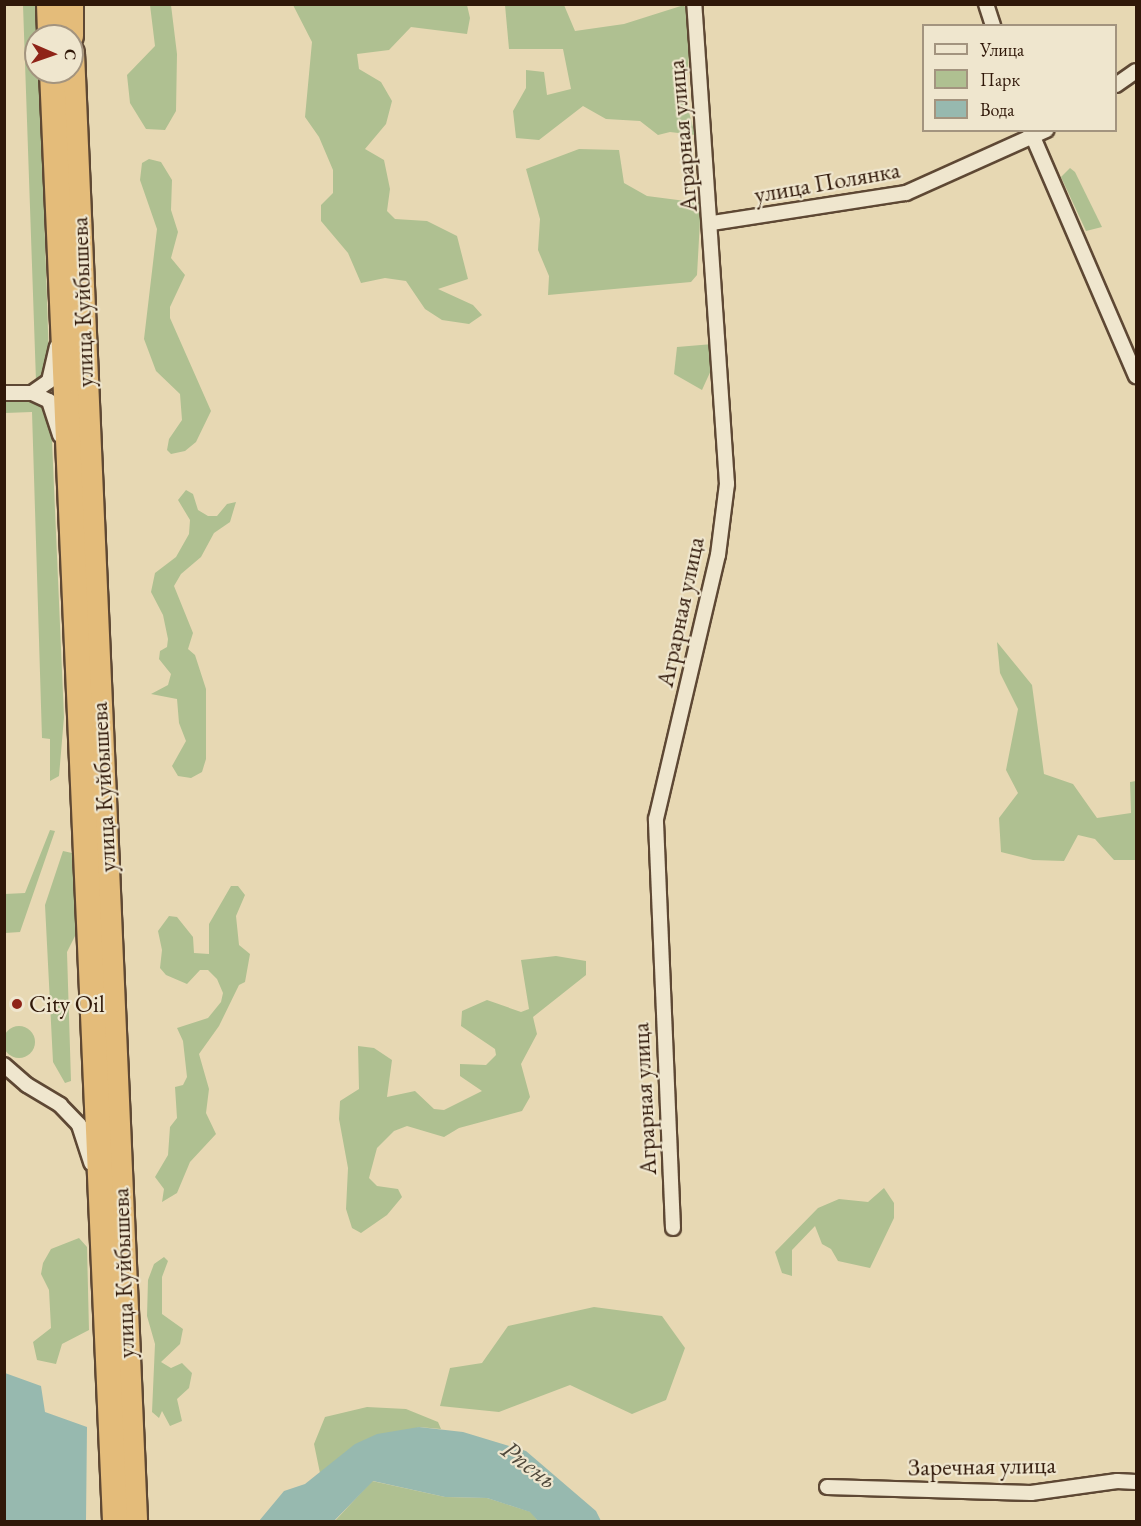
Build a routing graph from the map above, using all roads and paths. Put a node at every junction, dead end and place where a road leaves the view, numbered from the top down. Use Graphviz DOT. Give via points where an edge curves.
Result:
graph roads {
  1 [pos="49,4"];
  2 [pos="70,4"];
  3 [pos="694,4"];
  4 [pos="986,4"];
  5 [pos="50,24"];
  6 [pos="71,24"];
  7 [pos="992,24"];
  8 [pos="1137,71"];
  9 [pos="53,84"];
  10 [pos="73,84"];
  11 [pos="1117,84"];
  12 [pos="1032,134"];
  13 [pos="712,223"];
  14 [pos="62,306"];
  15 [pos="1137,375"];
  16 [pos="4,393"];
  17 [pos="32,393"];
  18 [pos="70,486"];
  19 [pos="4,1065"];
  20 [pos="100,1216"];
  21 [pos="673,1228"];
  22 [pos="1137,1482"];
  23 [pos="827,1487"];
  24 [pos="115,1521"];
  25 [pos="135,1521"];
  1 -- 5 [label="highway"];
  2 -- 6 [label="highway"];
  3 -- 13 [label="street, Аграрная улица"];
  4 -- 7 [label="street"];
  8 -- 11 [label="street"];
  9 -- 14 [label="highway, улица Куйбышева"];
  10 -- 25 [label="highway, улица Куйбышева"];
  12 -- 13 [label="street, улица Полянка" via="906,193"];
  12 -- 15 [label="street"];
  13 -- 21 [label="street, Аграрная улица" via="727,483 718,555 656,819"];
  14 -- 17 [label="street" via="49,381"];
  14 -- 18 [label="highway, улица Куйбышева"];
  16 -- 17 [label="street"];
  17 -- 18 [label="street" via="49,401 61,437"];
  18 -- 20 [label="highway, улица Куйбышева"];
  19 -- 20 [label="street" via="79,1125 90,1154"];
  20 -- 24 [label="highway, улица Куйбышева"];
  22 -- 23 [label="street, Заречная улица" via="1117,1481 1031,1493"];
}
